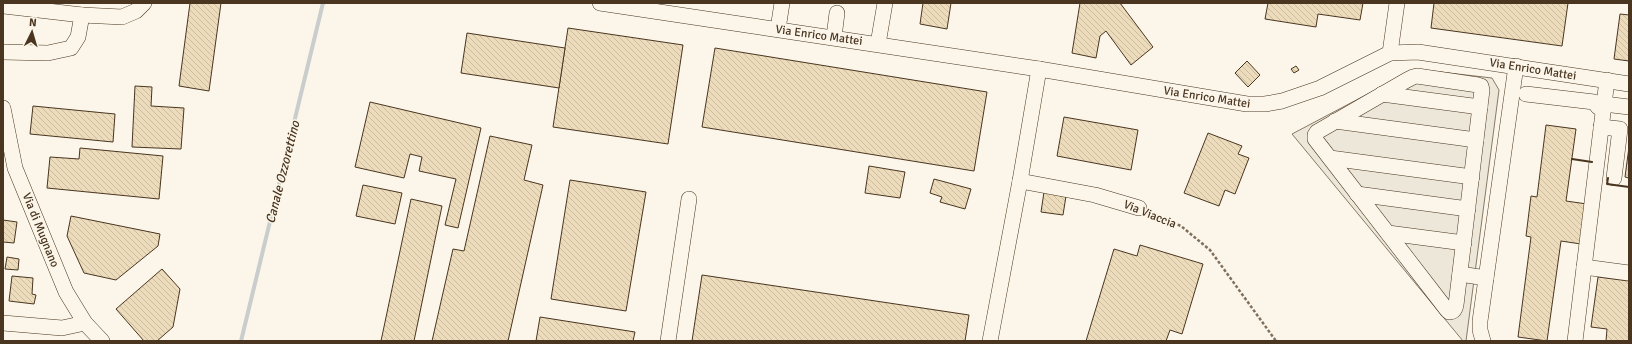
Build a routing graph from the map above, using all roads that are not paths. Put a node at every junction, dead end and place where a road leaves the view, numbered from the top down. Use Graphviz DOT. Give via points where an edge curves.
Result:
graph roads {
  1 [pos="144,3"];
  2 [pos="600,3"];
  3 [pos="782,3"];
  4 [pos="885,3"];
  5 [pos="1397,3"];
  6 [pos="4,9"];
  7 [pos="837,13"];
  8 [pos="82,15"];
  9 [pos="778,29"];
  10 [pos="834,37"];
  11 [pos="878,44"];
  12 [pos="3,52"];
  13 [pos="1390,53"];
  14 [pos="1516,66"];
  15 [pos="1039,69"];
  16 [pos="1607,80"];
  17 [pos="1629,84"];
  18 [pos="1382,94"];
  19 [pos="1526,94"];
  20 [pos="1604,106"];
  21 [pos="1480,107"];
  22 [pos="1629,107"];
  23 [pos="3,108"];
  24 [pos="1335,121"];
  25 [pos="1601,127"];
  26 [pos="1476,140"];
  27 [pos="1330,158"];
  28 [pos="1472,177"];
  29 [pos="1614,178"];
  30 [pos="1020,180"];
  31 [pos="1358,194"];
  32 [pos="689,199"];
  33 [pos="1139,208"];
  34 [pos="1468,209"];
  35 [pos="1388,234"];
  36 [pos="1464,242"];
  37 [pos="1584,267"];
  38 [pos="1629,273"];
  39 [pos="1460,274"];
  40 [pos="1486,278"];
  41 [pos="3,323"];
  42 [pos="85,323"];
  43 [pos="102,341"];
  44 [pos="668,341"];
  45 [pos="990,341"];
  46 [pos="1483,341"];
  47 [pos="1575,341"];
  1 -- 8 [label="street" via="136,11 122,17"];
  2 -- 9 [label="street, Via Enrico Mattei"];
  3 -- 9 [label="street"];
  4 -- 11 [label="street"];
  5 -- 13 [label="street"];
  6 -- 8 [label="street"];
  7 -- 10 [label="street"];
  8 -- 12 [label="street" via="78,37 71,48 48,53"];
  9 -- 10 [label="street, Via Enrico Mattei"];
  10 -- 11 [label="street, Via Enrico Mattei"];
  11 -- 15 [label="street, Via Enrico Mattei"];
  13 -- 14 [label="street, Via Enrico Mattei" via="1418,52"];
  13 -- 15 [label="street, Via Enrico Mattei" via="1320,88 1265,104 1247,104"];
  14 -- 16 [label="street, Via Enrico Mattei"];
  14 -- 40 [label="street"];
  15 -- 30 [label="street"];
  16 -- 17 [label="street, Via Enrico Mattei"];
  16 -- 20 [label="street"];
  18 -- 21 [label="street"];
  18 -- 21 [label="street" via="1418,76 1481,86"];
  18 -- 24 [label="street"];
  19 -- 20 [label="street" via="1594,102 1598,107"];
  20 -- 22 [label="street"];
  20 -- 25 [label="street"];
  21 -- 26 [label="street"];
  23 -- 42 [label="street, Via di Mugnano" via="15,168 66,292"];
  24 -- 26 [label="street"];
  24 -- 27 [label="street" via="1315,135 1315,139"];
  25 -- 29 [label="street" via="1620,129"];
  25 -- 37 [label="street"];
  26 -- 28 [label="street"];
  27 -- 28 [label="street"];
  27 -- 31 [label="street"];
  28 -- 34 [label="street"];
  30 -- 33 [label="street, Via Viaccia" via="1096,195"];
  30 -- 45 [label="street"];
  31 -- 34 [label="street"];
  31 -- 35 [label="street"];
  32 -- 44 [label="street"];
  34 -- 36 [label="street"];
  35 -- 36 [label="street"];
  35 -- 39 [label="street" via="1449,312 1455,310"];
  36 -- 39 [label="street"];
  37 -- 38 [label="street"];
  37 -- 47 [label="street"];
  39 -- 40 [label="street"];
  40 -- 46 [label="street" via="1480,325"];
  41 -- 42 [label="street" via="62,328"];
  42 -- 43 [label="street, Via di Mugnano"];
}
